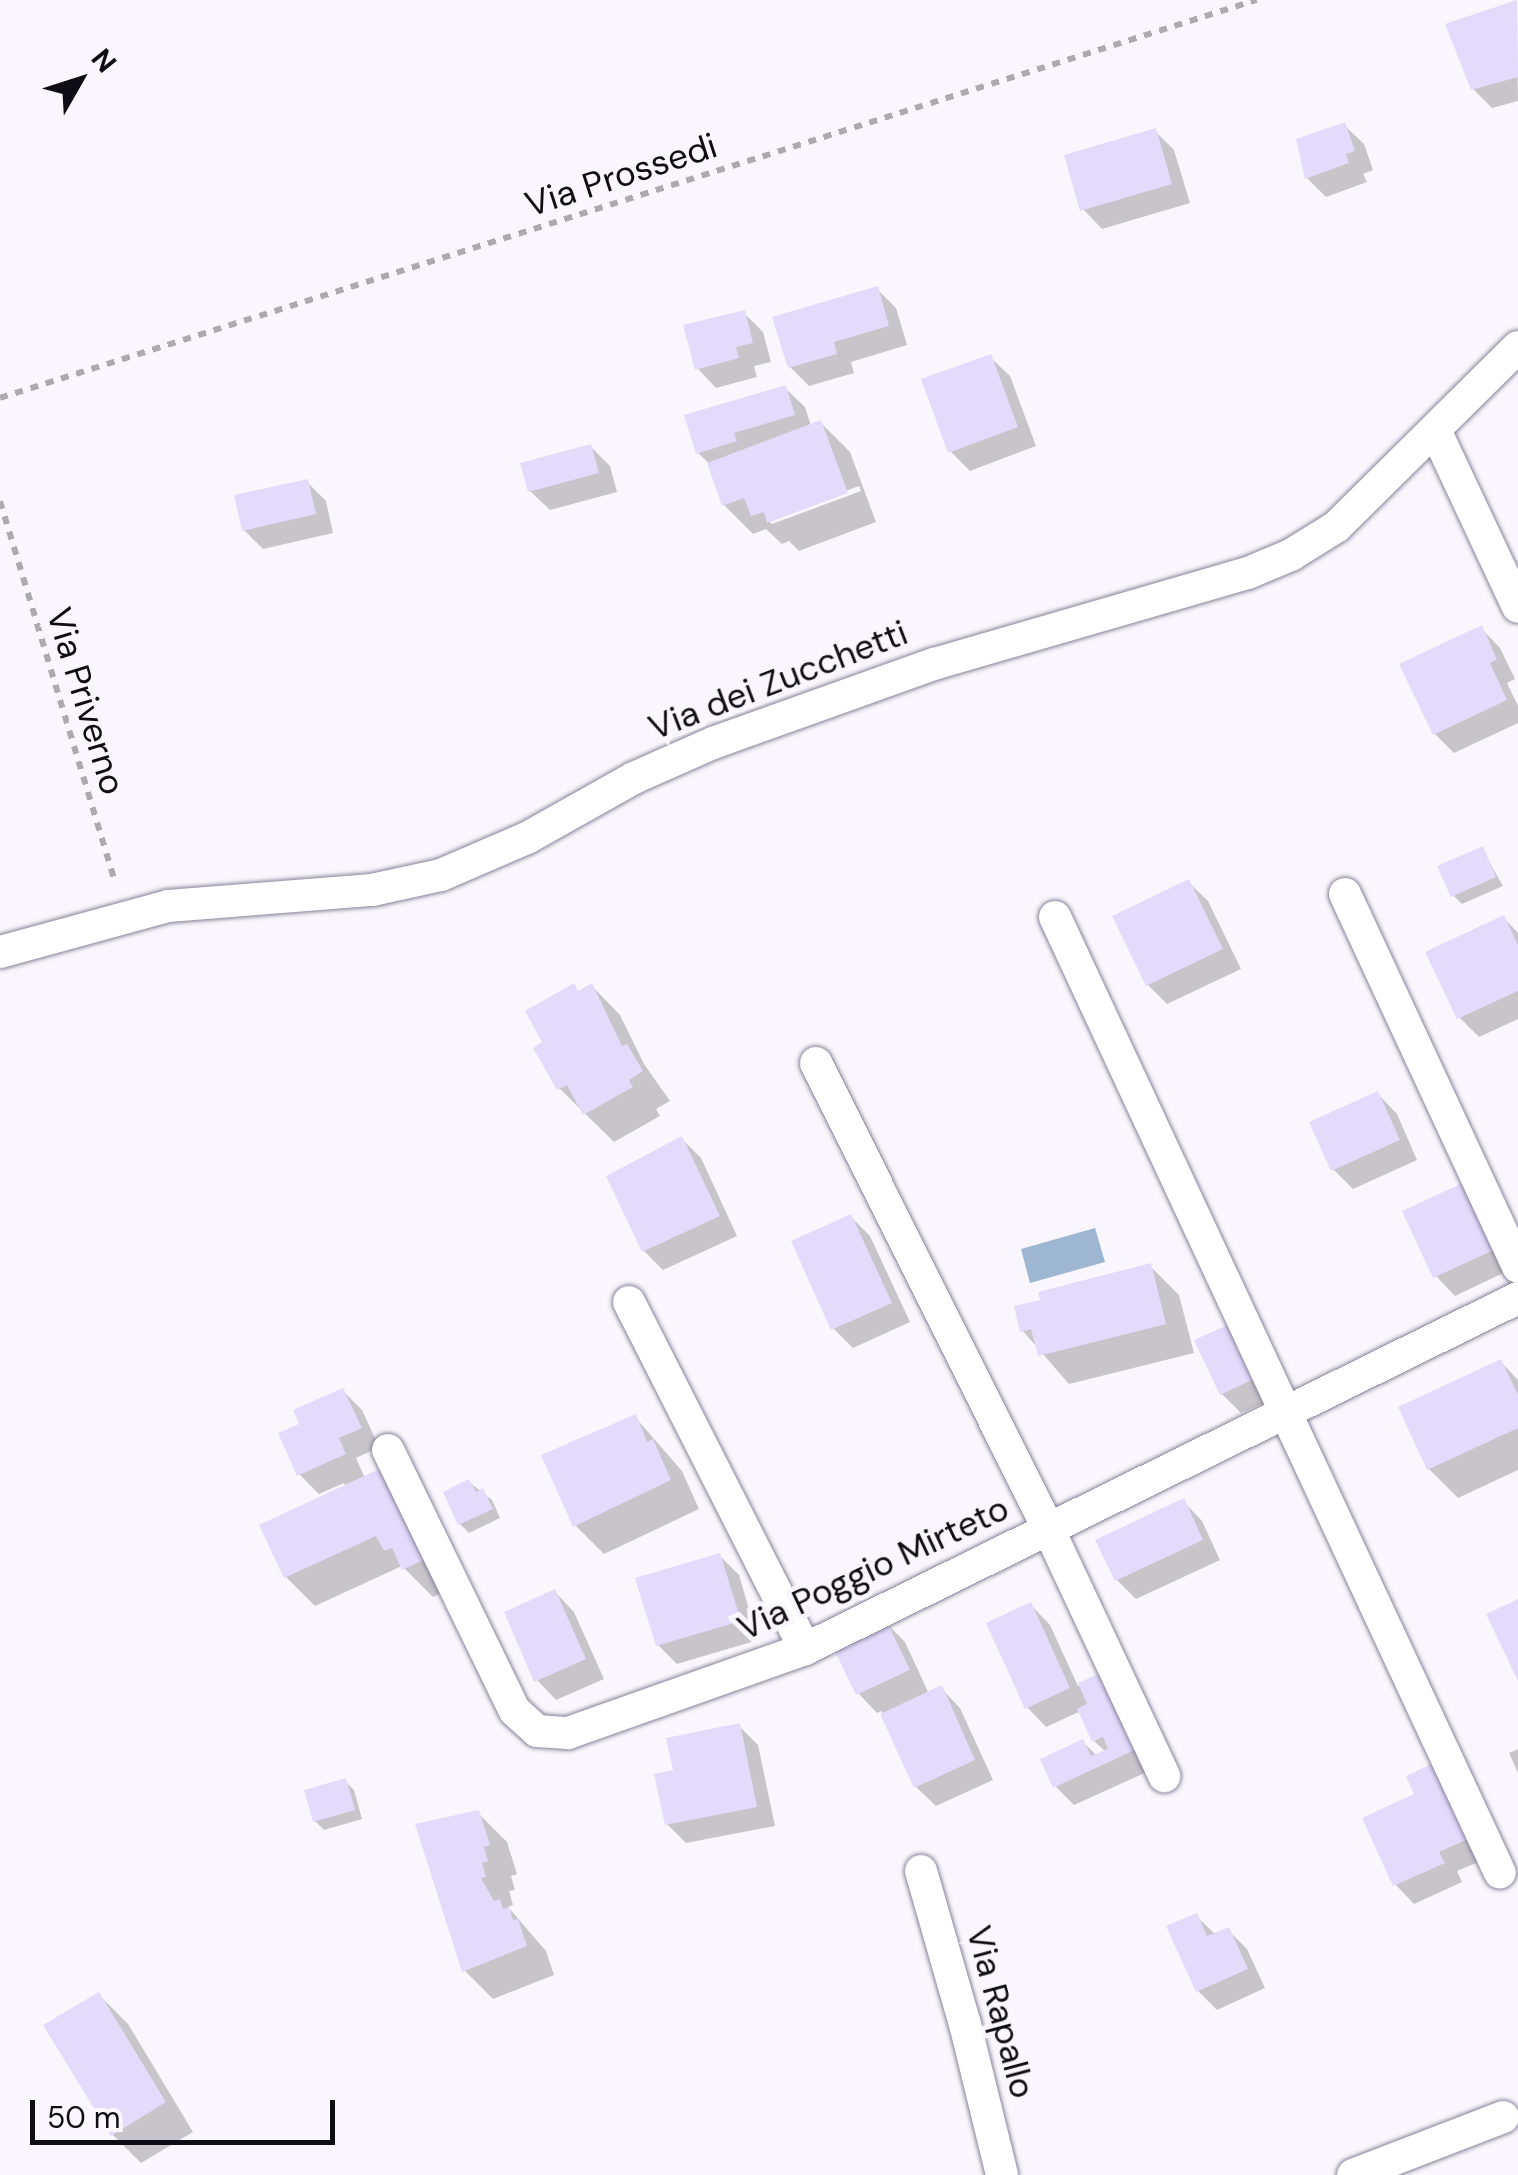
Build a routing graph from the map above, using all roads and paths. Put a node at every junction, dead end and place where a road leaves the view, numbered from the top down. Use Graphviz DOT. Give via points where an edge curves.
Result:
graph roads {
  1 [pos="1256,0"];
  2 [pos="1518,347"];
  3 [pos="0,398"];
  4 [pos="1436,432"];
  5 [pos="0,501"];
  6 [pos="1518,607"];
  7 [pos="1345,894"];
  8 [pos="125,915"];
  9 [pos="1054,917"];
  10 [pos="0,952"];
  11 [pos="816,1063"];
  12 [pos="1518,1267"];
  13 [pos="1518,1298"];
  14 [pos="630,1302"];
  15 [pos="1286,1413"];
  16 [pos="388,1450"];
  17 [pos="1049,1530"];
  18 [pos="805,1649"];
  19 [pos="1164,1776"];
  20 [pos="920,1871"];
  21 [pos="1500,1873"];
  22 [pos="1503,2116"];
  23 [pos="1002,2175"];
  24 [pos="1353,2175"];
  1 -- 3 [label="path, Via Prossedi"];
  2 -- 4 [label="street, Via dei Zucchetti"];
  4 -- 6 [label="street"];
  4 -- 8 [label="street, Via dei Zucchetti" via="1350,514 1291,555 1204,588 934,664 730,736 463,867 372,890 216,900"];
  5 -- 8 [label="path, Via Priverno"];
  7 -- 12 [label="street"];
  8 -- 10 [label="street, Via dei Zucchetti"];
  9 -- 15 [label="street"];
  11 -- 17 [label="street"];
  13 -- 15 [label="street, Via Poggio Mirteto"];
  14 -- 18 [label="street"];
  15 -- 17 [label="street, Via Poggio Mirteto"];
  15 -- 21 [label="street"];
  16 -- 18 [label="street, Via Poggio Mirteto" via="510,1701 537,1731 579,1730"];
  17 -- 18 [label="street, Via Poggio Mirteto"];
  17 -- 19 [label="street"];
  20 -- 23 [label="street, Via Rapallo"];
  22 -- 24 [label="street"];
}
